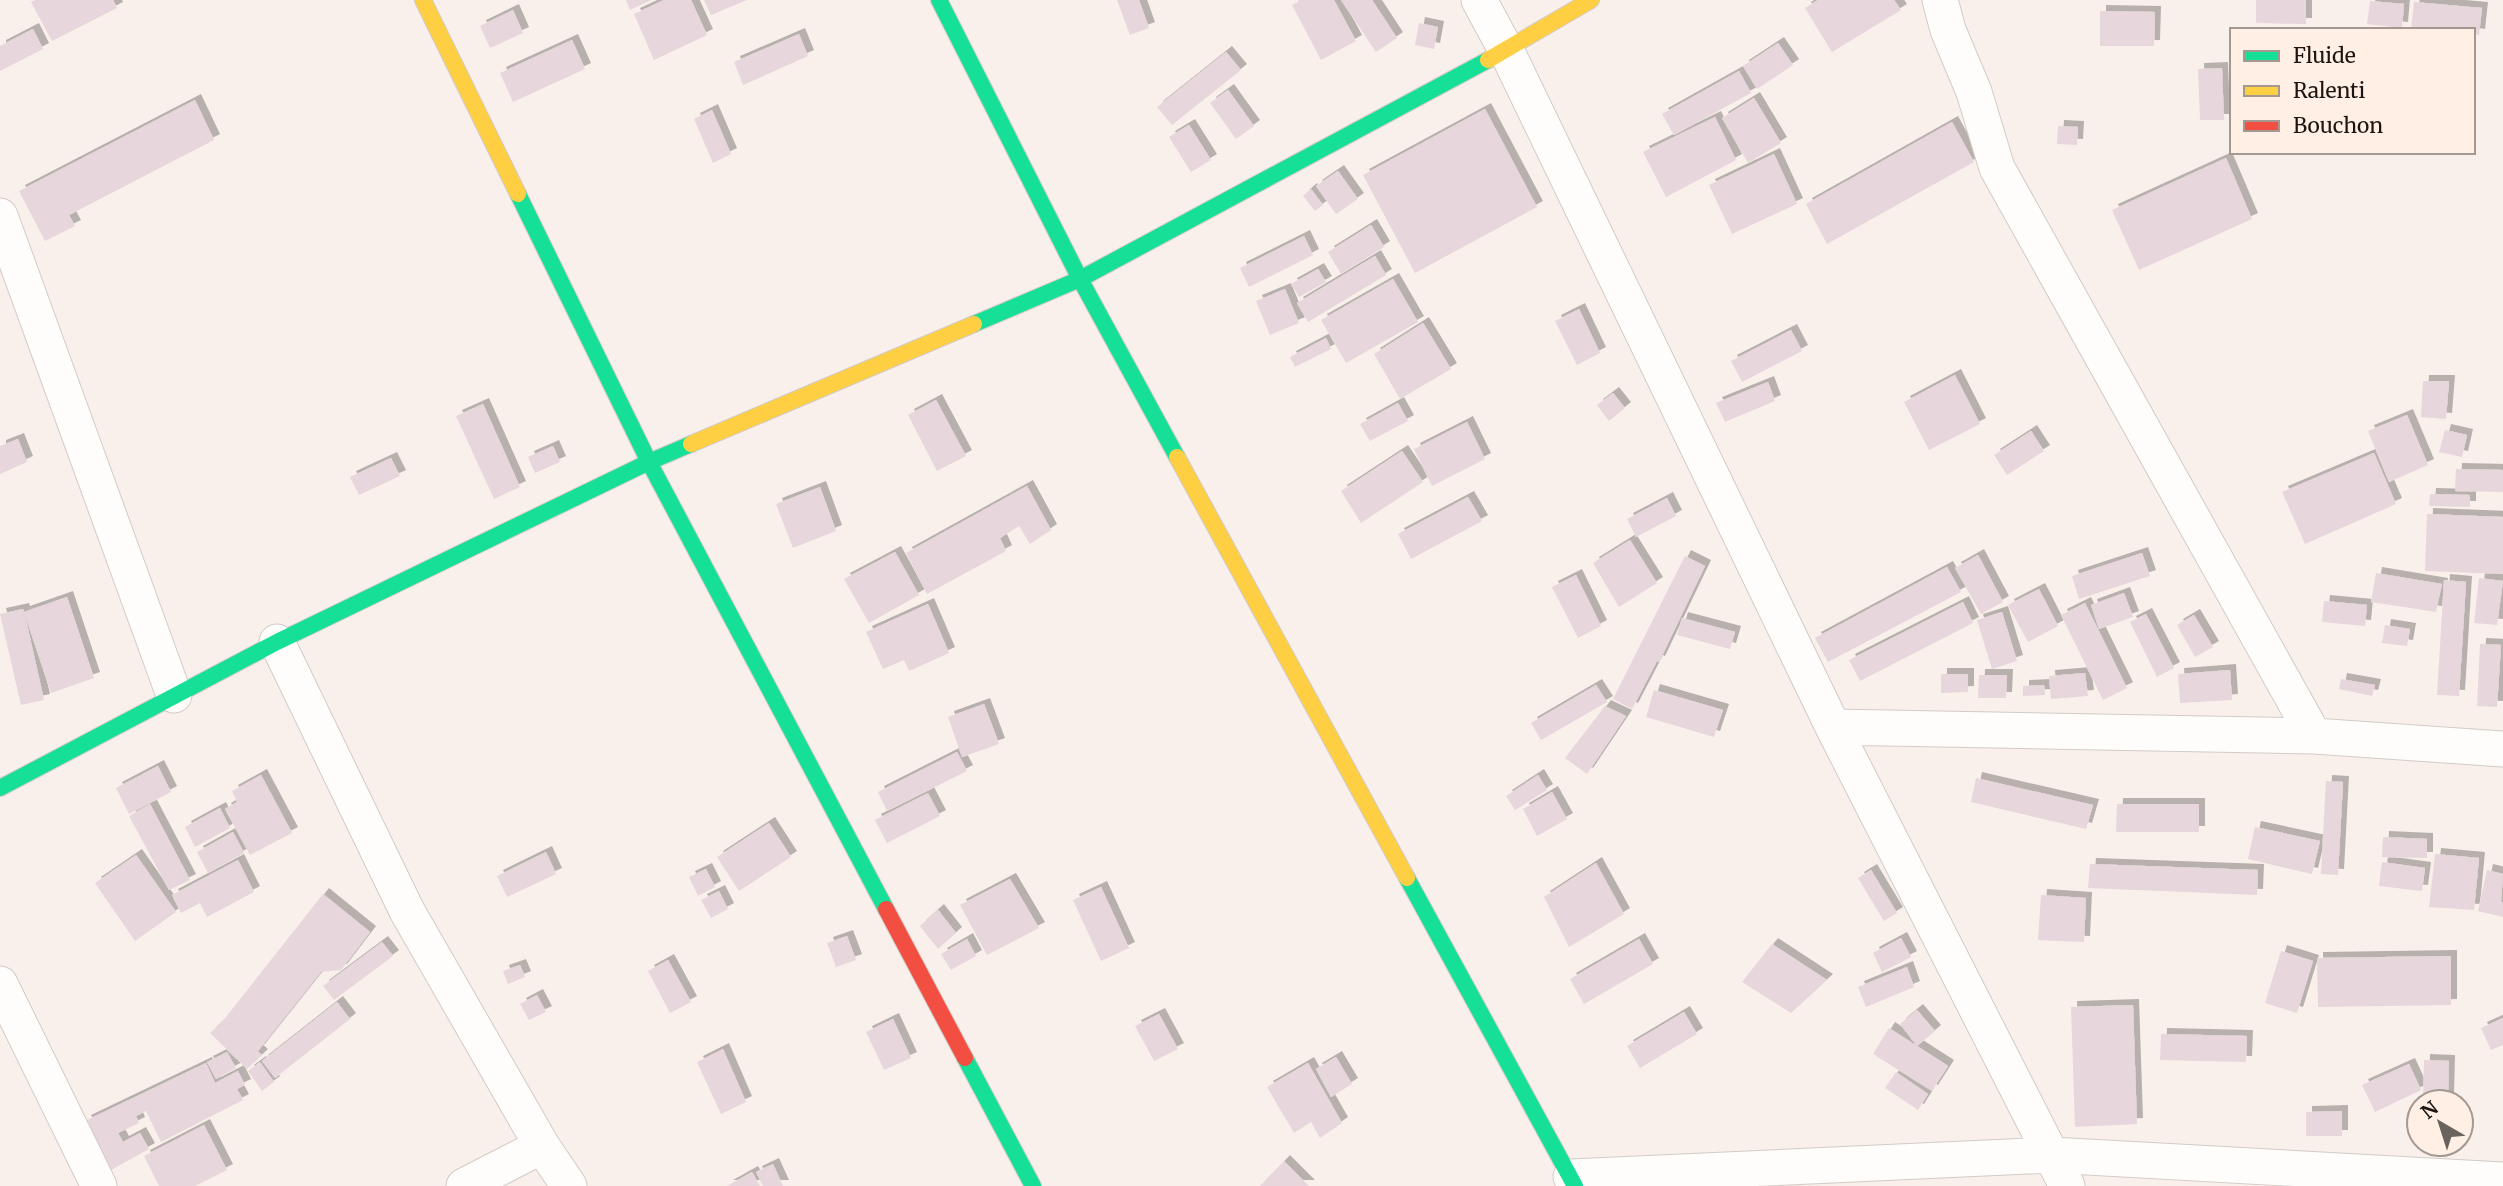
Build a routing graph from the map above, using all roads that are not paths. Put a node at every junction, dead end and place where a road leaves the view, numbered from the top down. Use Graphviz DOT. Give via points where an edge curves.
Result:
graph roads {
  1 [pos="424,0"];
  2 [pos="939,0"];
  3 [pos="1479,0"];
  4 [pos="1591,0"];
  5 [pos="1940,0"];
  6 [pos="1506,50"];
  7 [pos="0,216"];
  8 [pos="1080,279"];
  9 [pos="649,462"];
  10 [pos="277,642"];
  11 [pos="174,695"];
  12 [pos="1833,727"];
  13 [pos="2314,736"];
  14 [pos="2503,750"];
  15 [pos="0,788"];
  16 [pos="0,984"];
  17 [pos="542,1146"];
  18 [pos="2051,1155"];
  19 [pos="2503,1180"];
  20 [pos="1573,1182"];
  21 [pos="99,1186"];
  22 [pos="464,1186"];
  23 [pos="569,1186"];
  24 [pos="1033,1186"];
  25 [pos="2067,1186"];
  1 -- 9 [label="street"];
  2 -- 8 [label="street"];
  3 -- 6 [label="street"];
  4 -- 6 [label="street"];
  5 -- 13 [label="street" via="1997,168"];
  6 -- 8 [label="street"];
  6 -- 12 [label="street"];
  7 -- 11 [label="street"];
  8 -- 9 [label="street"];
  8 -- 20 [label="street"];
  9 -- 10 [label="street"];
  9 -- 24 [label="street"];
  10 -- 11 [label="street"];
  10 -- 17 [label="street" via="407,911"];
  11 -- 15 [label="street"];
  12 -- 13 [label="street"];
  12 -- 18 [label="street"];
  13 -- 14 [label="street"];
  16 -- 21 [label="street"];
  17 -- 22 [label="street"];
  17 -- 23 [label="street"];
  18 -- 19 [label="street"];
  18 -- 20 [label="street"];
  18 -- 25 [label="street"];
}
